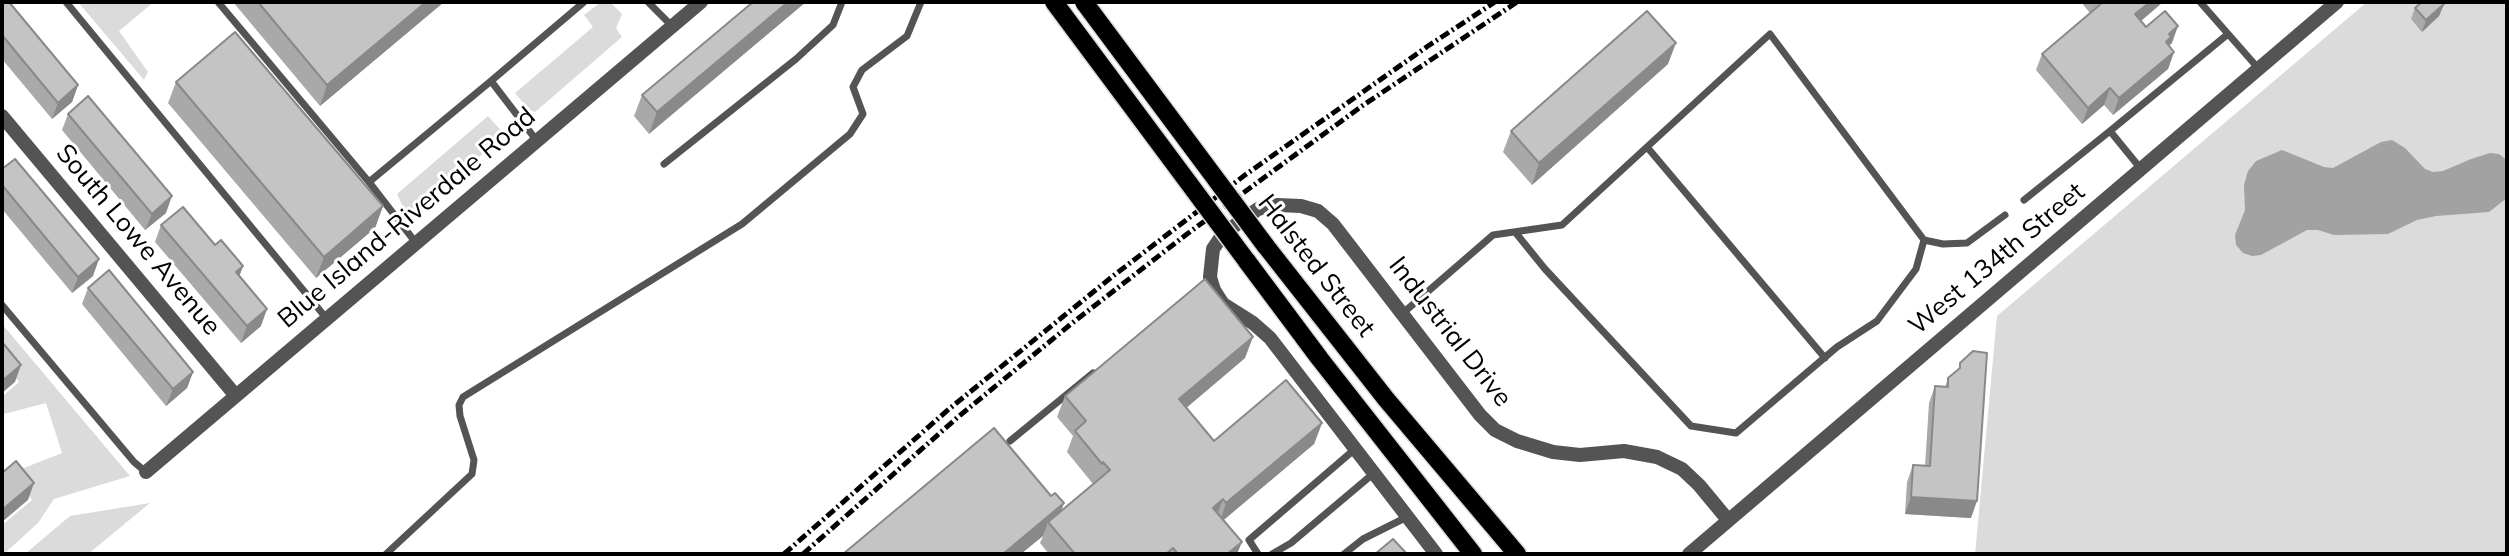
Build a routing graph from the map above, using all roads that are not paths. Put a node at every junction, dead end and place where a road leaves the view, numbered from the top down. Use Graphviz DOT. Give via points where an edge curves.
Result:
graph roads {
  1 [pos="66,2"];
  2 [pos="218,2"];
  3 [pos="584,2"];
  4 [pos="648,2"];
  5 [pos="701,2"];
  6 [pos="842,2"];
  7 [pos="921,2"];
  8 [pos="1054,2"];
  9 [pos="1084,2"];
  10 [pos="2200,2"];
  11 [pos="2337,2"];
  12 [pos="672,26"];
  13 [pos="2228,34"];
  14 [pos="2258,69"];
  15 [pos="491,80"];
  16 [pos="2,116"];
  17 [pos="2109,131"];
  18 [pos="537,141"];
  19 [pos="1647,147"];
  20 [pos="664,164"];
  21 [pos="2141,169"];
  22 [pos="369,182"];
  23 [pos="2024,200"];
  24 [pos="2005,215"];
  25 [pos="1515,232"];
  26 [pos="1924,240"];
  27 [pos="416,243"];
  28 [pos="2,305"];
  29 [pos="1403,313"];
  30 [pos="327,318"];
  31 [pos="1825,358"];
  32 [pos="1104,363"];
  33 [pos="236,396"];
  34 [pos="1010,442"];
  35 [pos="1355,448"];
  36 [pos="146,472"];
  37 [pos="1374,473"];
  38 [pos="1407,517"];
  39 [pos="1728,520"];
  40 [pos="386,554"];
  41 [pos="1258,554"];
  42 [pos="1272,554"];
  43 [pos="1344,554"];
  44 [pos="1436,554"];
  45 [pos="1473,554"];
  46 [pos="1517,554"];
  47 [pos="1689,554"];
  1 -- 30 [label="lane"];
  2 -- 22 [label="lane"];
  3 -- 15 [label="lane"];
  4 -- 12 [label="lane"];
  5 -- 12 [label="street, Blue Island-Riverdale Road"];
  6 -- 20 [label="lane" via="833,25 796,59"];
  7 -- 40 [label="lane" via="906,36 862,70 853,87 863,114 850,134 742,224 463,397 460,416 474,460 472,474"];
  8 -- 45 [label="main road, Halsted Street, bridge"];
  9 -- 46 [label="main road, Halsted Street, bridge" via="1265,245"];
  10 -- 13 [label="lane"];
  11 -- 14 [label="street, West 134th Street"];
  12 -- 18 [label="street, Blue Island-Riverdale Road"];
  13 -- 14 [label="lane"];
  13 -- 17 [label="lane"];
  14 -- 21 [label="street, West 134th Street"];
  15 -- 18 [label="lane"];
  15 -- 22 [label="lane"];
  16 -- 33 [label="street, South Lowe Avenue"];
  17 -- 21 [label="lane"];
  17 -- 23 [label="lane"];
  18 -- 27 [label="street, Blue Island-Riverdale Road"];
  19 -- 25 [label="lane" via="1562,225"];
  19 -- 26 [label="lane" via="1770,34"];
  19 -- 31 [label="lane"];
  21 -- 39 [label="street, West 134th Street"];
  22 -- 27 [label="lane"];
  24 -- 26 [label="lane" via="1967,243"];
  25 -- 29 [label="lane" via="1493,235"];
  25 -- 31 [label="lane" via="1691,426 1736,433"];
  26 -- 31 [label="lane" via="1916,269 1877,321"];
  27 -- 30 [label="street, Blue Island-Riverdale Road"];
  28 -- 36 [label="lane"];
  29 -- 35 [label="street, Industrial Drive" via="1334,224 1318,211 1277,205 1258,209 1223,234 1213,249 1204,281 1223,304 1270,338"];
  29 -- 39 [label="street, Industrial Drive" via="1495,430 1553,452 1657,457 1682,469"];
  30 -- 33 [label="street, Blue Island-Riverdale Road"];
  32 -- 34 [label="lane"];
  33 -- 36 [label="street, Blue Island-Riverdale Road"];
  35 -- 37 [label="street"];
  35 -- 41 [label="lane" via="1249,540"];
  37 -- 38 [label="street"];
  37 -- 42 [label="lane"];
  38 -- 43 [label="lane"];
  38 -- 44 [label="street"];
  39 -- 47 [label="street, West 134th Street"];
}
